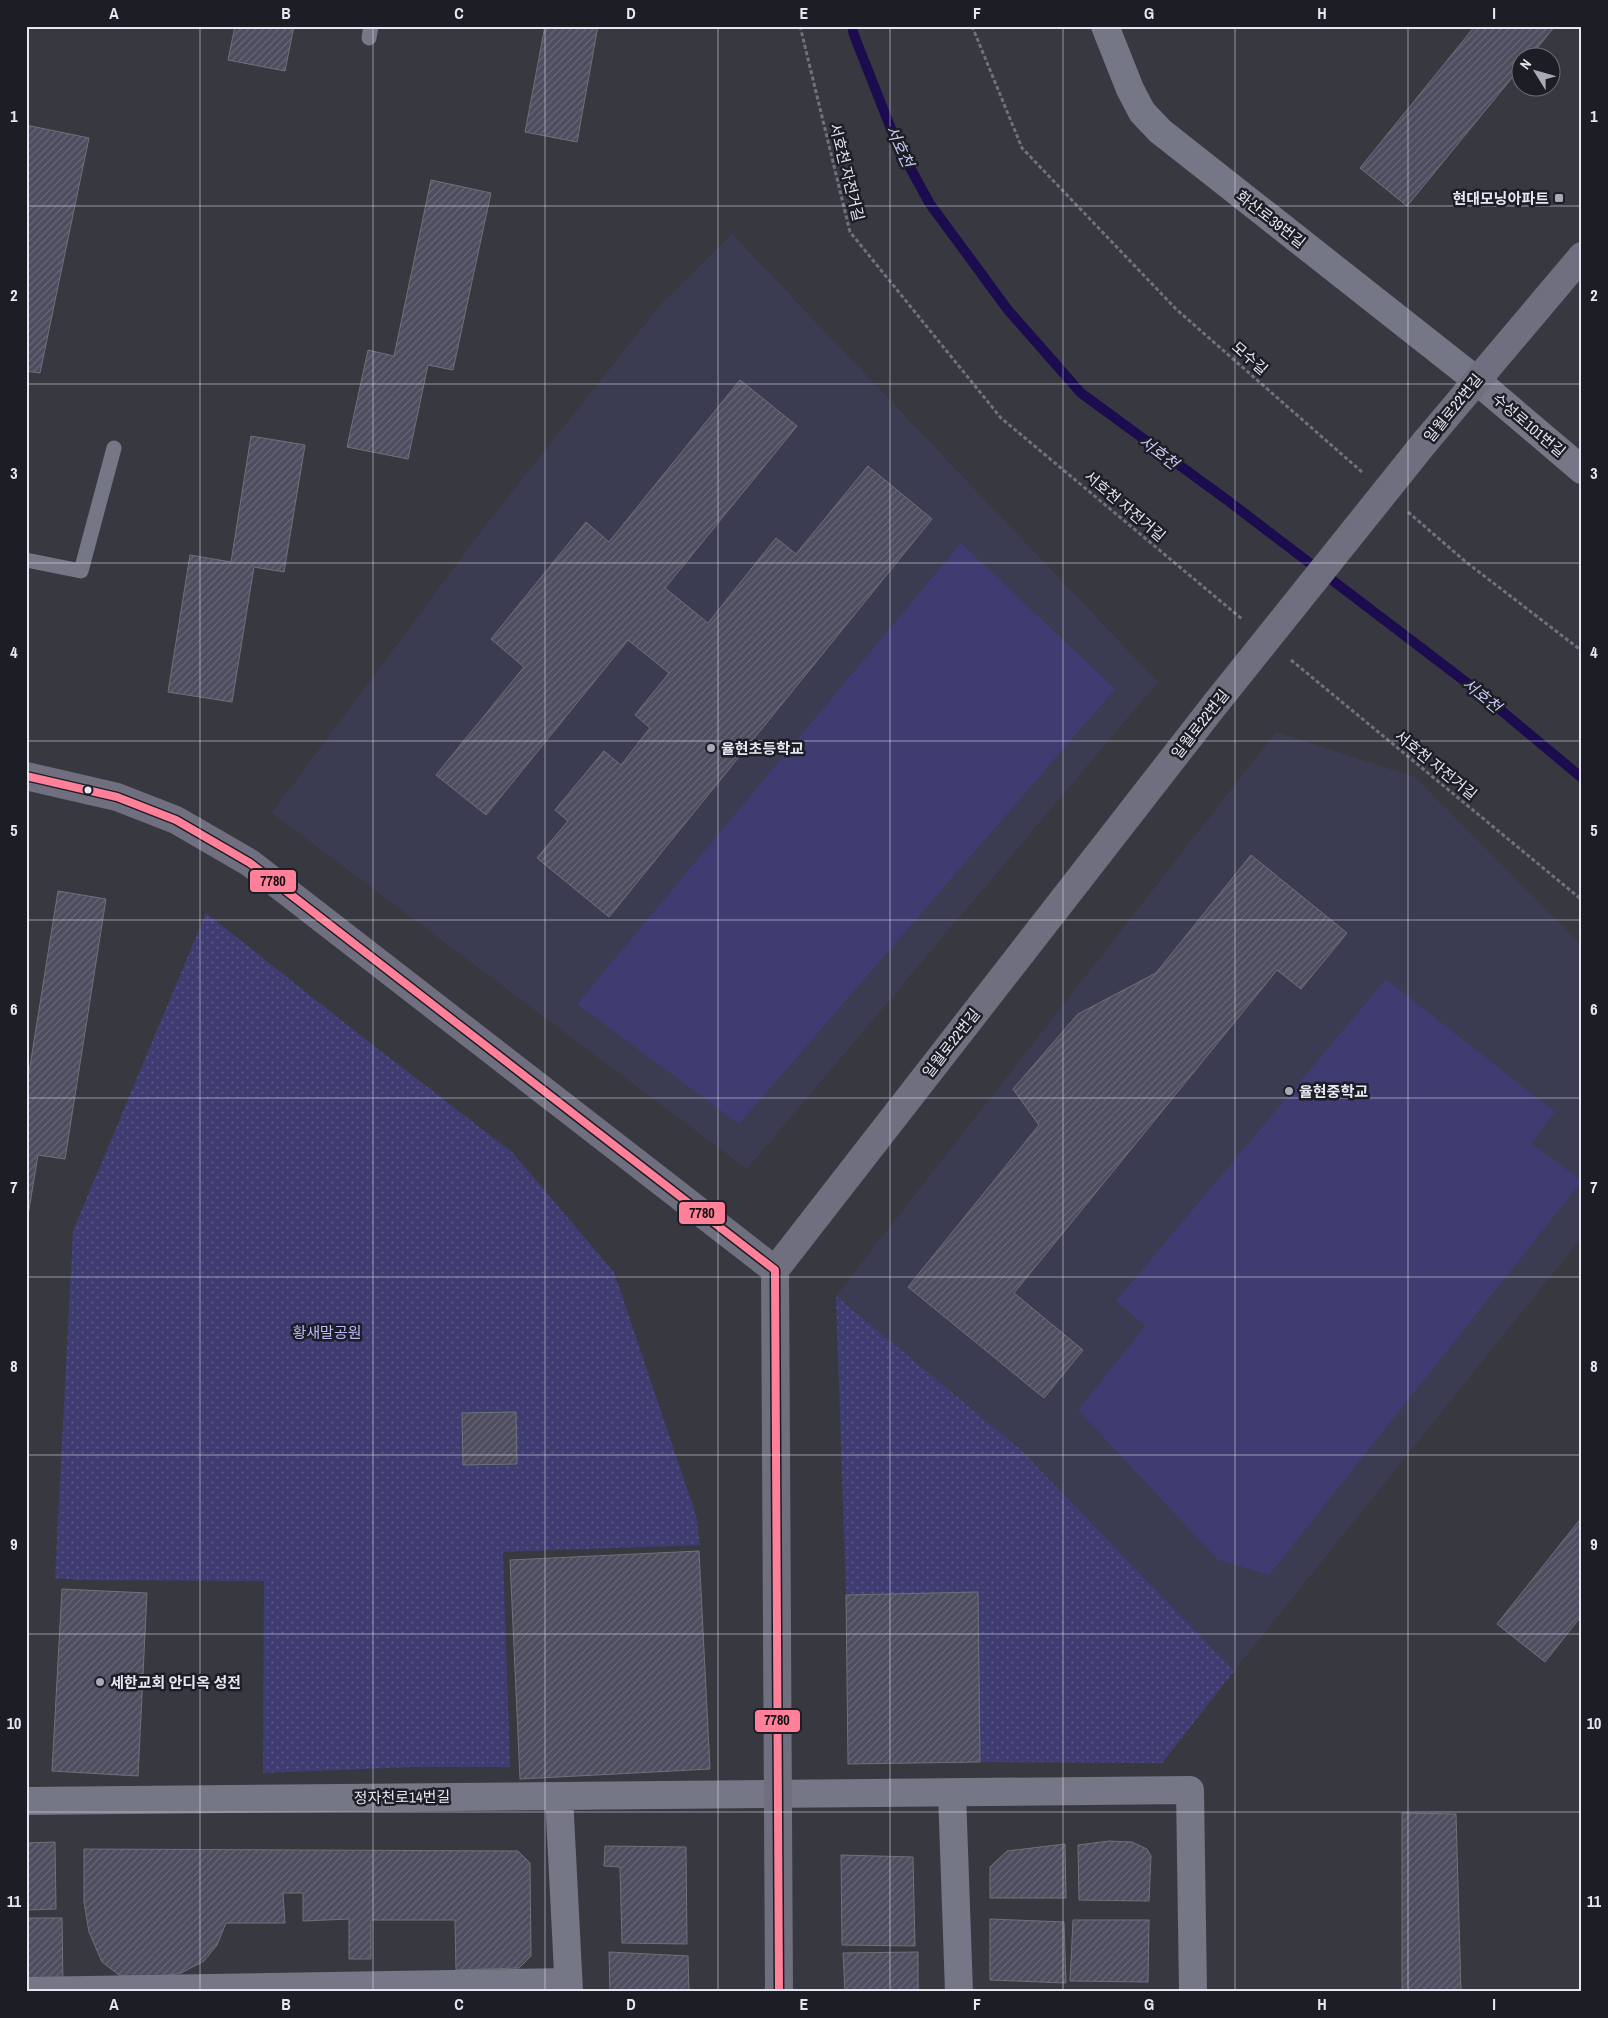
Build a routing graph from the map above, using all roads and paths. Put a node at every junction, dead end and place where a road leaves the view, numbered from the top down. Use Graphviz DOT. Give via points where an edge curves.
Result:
graph roads {
  1 [pos="800,26"];
  2 [pos="972,26"];
  3 [pos="1106,26"];
  4 [pos="1582,256"];
  5 [pos="1476,380"];
  6 [pos="114,448"];
  7 [pos="1582,470"];
  8 [pos="1369,478"];
  9 [pos="1406,510"];
  10 [pos="26,560"];
  11 [pos="1246,622"];
  12 [pos="1582,651"];
  13 [pos="1285,654"];
  14 [pos="26,776"];
  15 [pos="1582,900"];
  16 [pos="774,1270"];
  17 [pos="778,1793"];
  18 [pos="952,1793"];
  19 [pos="559,1796"];
  20 [pos="26,1801"];
  21 [pos="568,1987"];
  22 [pos="26,1991"];
  23 [pos="780,1992"];
  24 [pos="959,1992"];
  25 [pos="1193,1992"];
  1 -- 11 [label="path, 서호천 자전거길" via="850,232 1001,418"];
  2 -- 8 [label="path, 모수길" via="1022,148 1176,309"];
  3 -- 5 [label="street, 화산로39번길" via="1130,90 1142,112 1160,131"];
  4 -- 5 [label="street, 일월로22번길"];
  5 -- 7 [label="street, 수성로101번길"];
  5 -- 16 [label="street, 일월로22번길, bridge" via="1216,703"];
  6 -- 10 [label="lane" via="81,571"];
  9 -- 12 [label="path" via="1466,562"];
  13 -- 15 [label="path, 서호천 자전거길"];
  14 -- 16 [label="street" via="117,797 176,820 250,863"];
  16 -- 17 [label="street"];
  17 -- 18 [label="street, 정자천로14번길"];
  17 -- 19 [label="street, 정자천로14번길"];
  17 -- 23 [label="street"];
  18 -- 24 [label="street"];
  18 -- 25 [label="street, 정자천로14번길" via="1190,1790"];
  19 -- 20 [label="street, 정자천로14번길"];
  19 -- 21 [label="street"];
  21 -- 22 [label="street"];
}
